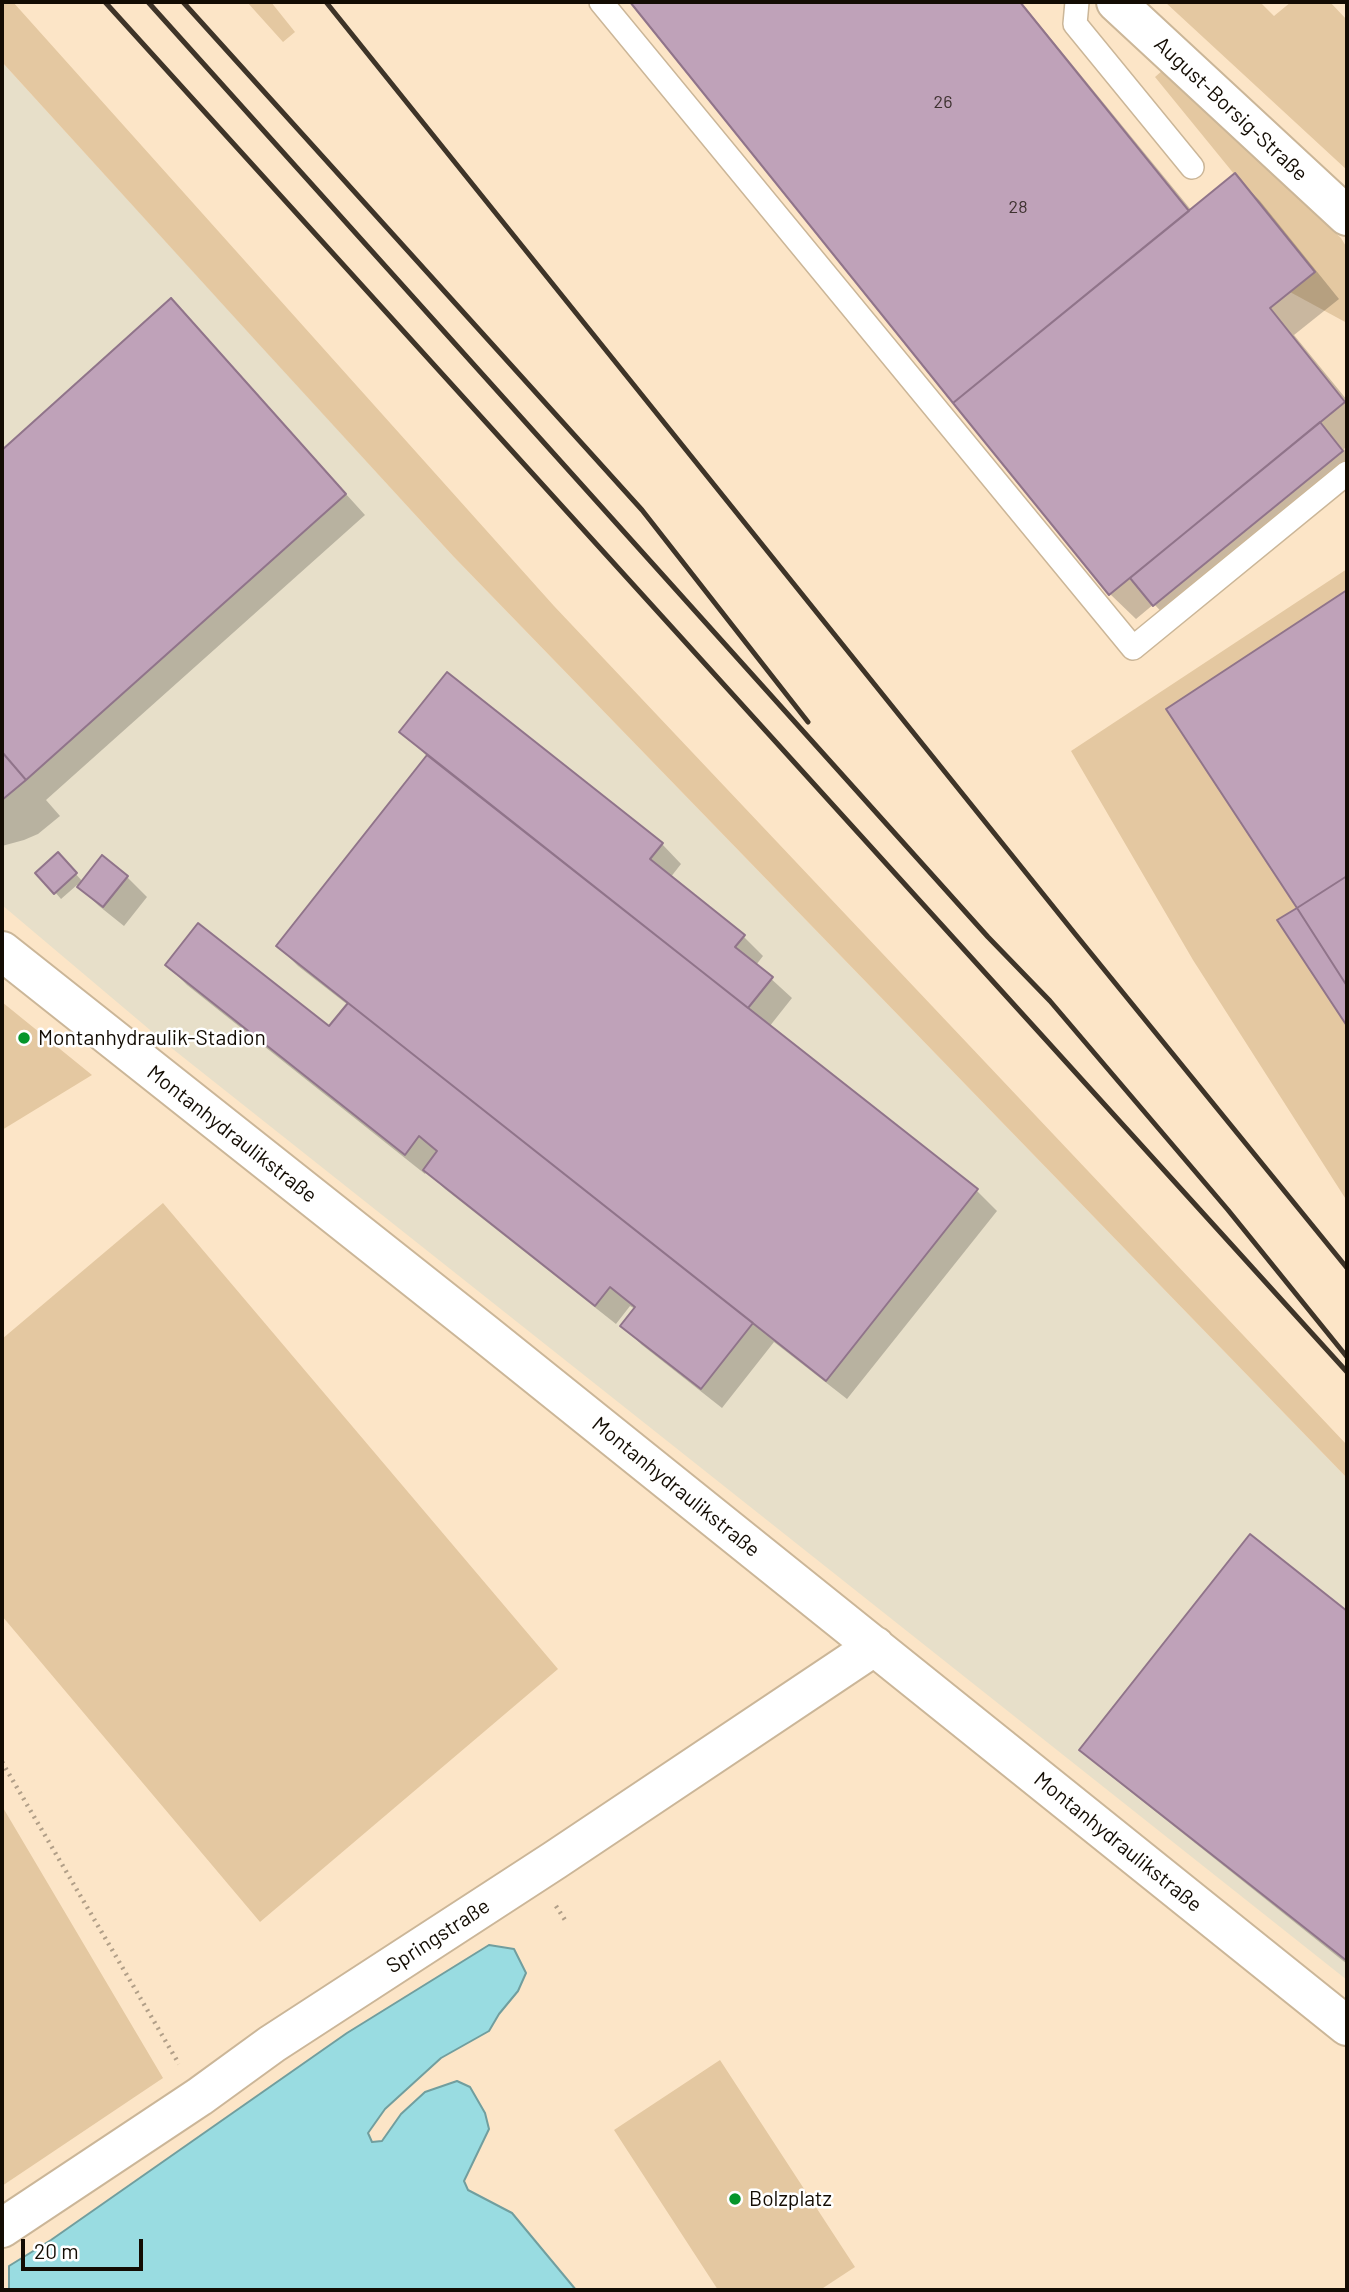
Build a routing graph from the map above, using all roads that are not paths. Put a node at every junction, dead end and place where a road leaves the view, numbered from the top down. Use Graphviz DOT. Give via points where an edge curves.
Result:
graph roads {
  1 [pos="601,2"];
  2 [pos="1077,2"];
  3 [pos="1116,2"];
  4 [pos="1192,167"];
  5 [pos="1347,216"];
  6 [pos="1347,473"];
  7 [pos="2,951"];
  8 [pos="875,1646"];
  9 [pos="1347,2026"];
  10 [pos="2,2228"];
  1 -- 6 [label="lane" via="1133,648"];
  2 -- 4 [label="lane" via="1075,24"];
  3 -- 5 [label="street, August-Borsig-Straße"];
  7 -- 8 [label="street, Montanhydraulikstraße"];
  8 -- 9 [label="street, Montanhydraulikstraße"];
  8 -- 10 [label="street, Springstraße"];
}
